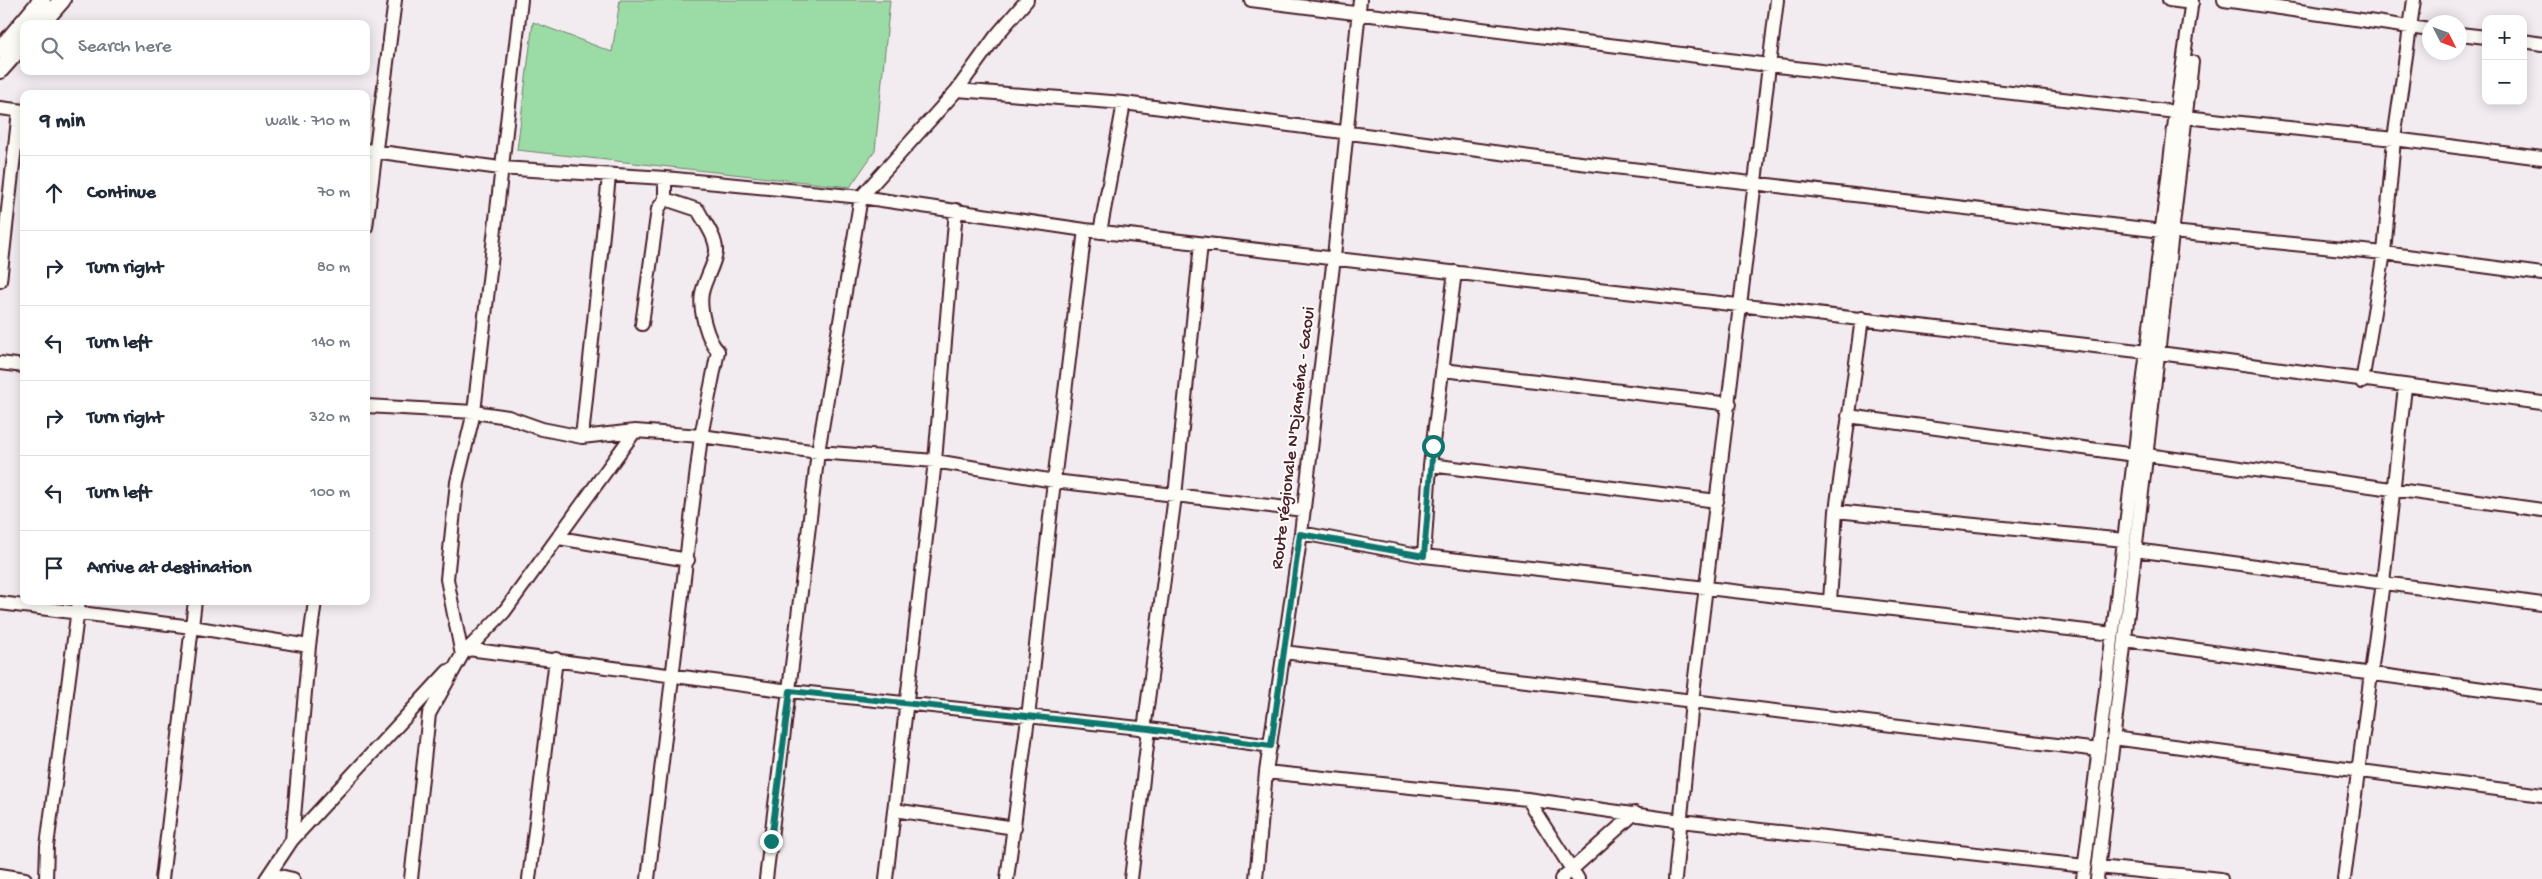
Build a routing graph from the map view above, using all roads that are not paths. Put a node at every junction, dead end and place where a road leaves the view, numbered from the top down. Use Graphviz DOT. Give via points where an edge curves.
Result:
graph roads {
  1 [pos="42,0"];
  2 [pos="62,0"];
  3 [pos="395,0"];
  4 [pos="521,0"];
  5 [pos="1027,0"];
  6 [pos="1251,0"];
  7 [pos="1777,0"];
  8 [pos="2169,0"];
  9 [pos="2224,0"];
  10 [pos="2414,0"];
  11 [pos="2195,1"];
  12 [pos="1359,6"];
  13 [pos="25,20"];
  14 [pos="44,20"];
  15 [pos="20,26"];
  16 [pos="2411,28"];
  17 [pos="2422,29"];
  18 [pos="2467,35"];
  19 [pos="2482,37"];
  20 [pos="2527,42"];
  21 [pos="2542,44"];
  22 [pos="20,48"];
  23 [pos="0,50"];
  24 [pos="1769,65"];
  25 [pos="0,70"];
  26 [pos="957,90"];
  27 [pos="1124,103"];
  28 [pos="0,108"];
  29 [pos="20,111"];
  30 [pos="2181,115"];
  31 [pos="20,126"];
  32 [pos="1346,131"];
  33 [pos="2394,139"];
  34 [pos="371,150"];
  35 [pos="2542,158"];
  36 [pos="370,165"];
  37 [pos="500,168"];
  38 [pos="609,176"];
  39 [pos="665,178"];
  40 [pos="1756,184"];
  41 [pos="861,197"];
  42 [pos="665,199"];
  43 [pos="956,210"];
  44 [pos="1085,230"];
  45 [pos="2167,231"];
  46 [pos="1100,232"];
  47 [pos="1201,244"];
  48 [pos="2384,253"];
  49 [pos="1334,257"];
  50 [pos="1456,272"];
  51 [pos="2542,274"];
  52 [pos="0,280"];
  53 [pos="1741,304"];
  54 [pos="1862,318"];
  55 [pos="642,324"];
  56 [pos="2153,353"];
  57 [pos="0,363"];
  58 [pos="20,366"];
  59 [pos="1442,370"];
  60 [pos="2362,382"];
  61 [pos="2405,386"];
  62 [pos="2542,403"];
  63 [pos="1730,404"];
  64 [pos="370,406"];
  65 [pos="474,412"];
  66 [pos="1848,416"];
  67 [pos="635,431"];
  68 [pos="701,436"];
  69 [pos="582,437"];
  70 [pos="818,452"];
  71 [pos="2141,455"];
  72 [pos="935,461"];
  73 [pos="1430,465"];
  74 [pos="1054,481"];
  75 [pos="2392,490"];
  76 [pos="1175,496"];
  77 [pos="1717,501"];
  78 [pos="1304,510"];
  79 [pos="2542,510"];
  80 [pos="1836,511"];
  81 [pos="1300,534"];
  82 [pos="559,538"];
  83 [pos="2124,540"];
  84 [pos="2135,550"];
  85 [pos="1424,556"];
  86 [pos="688,560"];
  87 [pos="2383,582"];
  88 [pos="1706,588"];
  89 [pos="1830,602"];
  90 [pos="0,604"];
  91 [pos="2542,604"];
  92 [pos="20,605"];
  93 [pos="26,605"];
  94 [pos="195,605"];
  95 [pos="315,605"];
  96 [pos="79,607"];
  97 [pos="192,627"];
  98 [pos="2113,634"];
  99 [pos="2125,640"];
  100 [pos="309,646"];
  101 [pos="465,652"];
  102 [pos="1283,652"];
  103 [pos="556,659"];
  104 [pos="2371,674"];
  105 [pos="673,676"];
  106 [pos="790,691"];
  107 [pos="2542,697"];
  108 [pos="1692,702"];
  109 [pos="906,703"];
  110 [pos="1028,718"];
  111 [pos="1146,730"];
  112 [pos="2113,738"];
  113 [pos="1271,746"];
  114 [pos="2099,750"];
  115 [pos="2358,770"];
  116 [pos="1266,772"];
  117 [pos="2542,795"];
  118 [pos="1527,799"];
  119 [pos="894,810"];
  120 [pos="1635,813"];
  121 [pos="1681,821"];
  122 [pos="1015,828"];
  123 [pos="292,840"];
  124 [pos="2084,873"];
  125 [pos="2097,873"];
  126 [pos="1575,874"];
  127 [pos="0,875"];
  128 [pos="268,876"];
  129 [pos="26,879"];
  130 [pos="46,879"];
  131 [pos="162,879"];
  132 [pos="293,879"];
  133 [pos="411,879"];
  134 [pos="529,879"];
  135 [pos="648,879"];
  136 [pos="766,879"];
  137 [pos="886,879"];
  138 [pos="1007,879"];
  139 [pos="1130,879"];
  140 [pos="1256,879"];
  141 [pos="1561,879"];
  142 [pos="1675,879"];
  143 [pos="2221,879"];
  144 [pos="2344,879"];
  1 -- 13 [label="main road"];
  2 -- 14 [label="main road"];
  3 -- 34 [label="street"];
  4 -- 37 [label="street"];
  5 -- 26 [label="street"];
  6 -- 12 [label="street"];
  7 -- 24 [label="street"];
  8 -- 11 [label="street"];
  9 -- 16 [label="street"];
  10 -- 16 [label="street"];
  11 -- 30 [label="street"];
  12 -- 24 [label="street"];
  12 -- 32 [label="street, Route régionale N'Djaména - Gaoui"];
  15 -- 23 [label="main road"];
  16 -- 17 [label="street"];
  16 -- 33 [label="street"];
  18 -- 19 [label="street"];
  20 -- 21 [label="street"];
  22 -- 25 [label="main road"];
  24 -- 30 [label="street"];
  24 -- 40 [label="street"];
  26 -- 27 [label="street"];
  26 -- 41 [label="street"];
  27 -- 32 [label="street"];
  27 -- 46 [label="street"];
  28 -- 29 [label="street"];
  30 -- 33 [label="street"];
  30 -- 45 [label="street"];
  31 -- 52 [label="street"];
  32 -- 40 [label="street"];
  32 -- 49 [label="street, Route régionale N'Djaména - Gaoui"];
  33 -- 35 [label="street"];
  33 -- 48 [label="street"];
  34 -- 36 [label="street"];
  34 -- 37 [label="street"];
  37 -- 38 [label="street"];
  37 -- 65 [label="street"];
  38 -- 39 [label="street"];
  38 -- 69 [label="street"];
  39 -- 41 [label="street"];
  39 -- 42 [label="street"];
  40 -- 45 [label="street"];
  40 -- 53 [label="street"];
  41 -- 43 [label="street"];
  41 -- 70 [label="street"];
  42 -- 55 [label="street" via="658,209"];
  42 -- 68 [label="street" via="698,210 714,240 716,252 702,294 711,345 718,351"];
  43 -- 44 [label="street"];
  43 -- 72 [label="street"];
  44 -- 46 [label="street"];
  44 -- 74 [label="street"];
  45 -- 48 [label="street"];
  45 -- 56 [label="street"];
  46 -- 47 [label="street"];
  47 -- 49 [label="street"];
  47 -- 76 [label="street"];
  48 -- 51 [label="street"];
  48 -- 60 [label="street"];
  49 -- 50 [label="street"];
  49 -- 78 [label="street, Route régionale N'Djaména - Gaoui"];
  50 -- 53 [label="street"];
  50 -- 59 [label="street"];
  53 -- 54 [label="street"];
  53 -- 63 [label="street"];
  54 -- 56 [label="street"];
  54 -- 66 [label="street"];
  56 -- 60 [label="street"];
  56 -- 71 [label="street"];
  57 -- 58 [label="street"];
  59 -- 63 [label="street"];
  59 -- 73 [label="street"];
  60 -- 61 [label="street"];
  61 -- 62 [label="street"];
  61 -- 75 [label="street"];
  63 -- 77 [label="street"];
  64 -- 65 [label="street"];
  65 -- 69 [label="street" via="508,417 542,429"];
  65 -- 101 [label="street" via="457,482 448,579"];
  66 -- 71 [label="street"];
  66 -- 80 [label="street"];
  67 -- 68 [label="street"];
  67 -- 69 [label="street"];
  67 -- 82 [label="street"];
  68 -- 70 [label="street"];
  68 -- 86 [label="street"];
  70 -- 72 [label="street"];
  70 -- 106 [label="street"];
  71 -- 75 [label="street"];
  71 -- 83 [label="street"];
  71 -- 84 [label="street"];
  72 -- 74 [label="street"];
  72 -- 109 [label="street"];
  73 -- 77 [label="street"];
  73 -- 85 [label="street"];
  74 -- 76 [label="street"];
  74 -- 110 [label="street"];
  75 -- 79 [label="street"];
  75 -- 87 [label="street"];
  76 -- 78 [label="street"];
  76 -- 111 [label="street"];
  77 -- 88 [label="street"];
  78 -- 81 [label="street, Route régionale N'Djaména - Gaoui"];
  80 -- 83 [label="street"];
  80 -- 89 [label="street"];
  81 -- 85 [label="street"];
  81 -- 102 [label="street, Route régionale N'Djaména - Gaoui"];
  82 -- 86 [label="street"];
  82 -- 101 [label="street" via="504,612"];
  83 -- 98 [label="street"];
  84 -- 87 [label="street"];
  84 -- 99 [label="street"];
  85 -- 88 [label="street"];
  86 -- 105 [label="street"];
  87 -- 91 [label="street"];
  87 -- 104 [label="street"];
  88 -- 89 [label="street"];
  88 -- 108 [label="street"];
  89 -- 98 [label="street"];
  90 -- 92 [label="street"];
  93 -- 96 [label="street"];
  94 -- 97 [label="street"];
  95 -- 100 [label="street"];
  96 -- 97 [label="street"];
  96 -- 130 [label="street" via="47,846"];
  97 -- 100 [label="street"];
  97 -- 131 [label="street"];
  98 -- 114 [label="street"];
  99 -- 104 [label="street"];
  99 -- 112 [label="street"];
  100 -- 123 [label="street"];
  101 -- 103 [label="street"];
  101 -- 123 [label="street"];
  101 -- 133 [label="street" via="429,714"];
  102 -- 108 [label="street"];
  102 -- 113 [label="street, Route régionale N'Djaména - Gaoui"];
  103 -- 105 [label="street"];
  103 -- 134 [label="street"];
  104 -- 107 [label="street"];
  104 -- 115 [label="street"];
  105 -- 106 [label="street"];
  105 -- 135 [label="street"];
  106 -- 109 [label="street"];
  106 -- 136 [label="street"];
  108 -- 114 [label="street"];
  108 -- 121 [label="street"];
  109 -- 110 [label="street"];
  109 -- 119 [label="street"];
  110 -- 111 [label="street"];
  110 -- 122 [label="street"];
  111 -- 113 [label="street"];
  111 -- 139 [label="street"];
  112 -- 115 [label="street"];
  112 -- 125 [label="street"];
  113 -- 116 [label="street, Route régionale N'Djaména - Gaoui"];
  114 -- 124 [label="street"];
  115 -- 117 [label="street"];
  115 -- 144 [label="street"];
  116 -- 118 [label="street"];
  116 -- 140 [label="street, Route régionale N'Djaména - Gaoui"];
  118 -- 120 [label="street"];
  118 -- 126 [label="street"];
  119 -- 122 [label="street"];
  119 -- 137 [label="street"];
  120 -- 121 [label="street"];
  120 -- 126 [label="street"];
  121 -- 124 [label="street"];
  121 -- 142 [label="street"];
  122 -- 138 [label="street"];
  123 -- 128 [label="street"];
  125 -- 143 [label="street"];
  126 -- 141 [label="street"];
  127 -- 129 [label="street"];
  128 -- 132 [label="street"];
}
